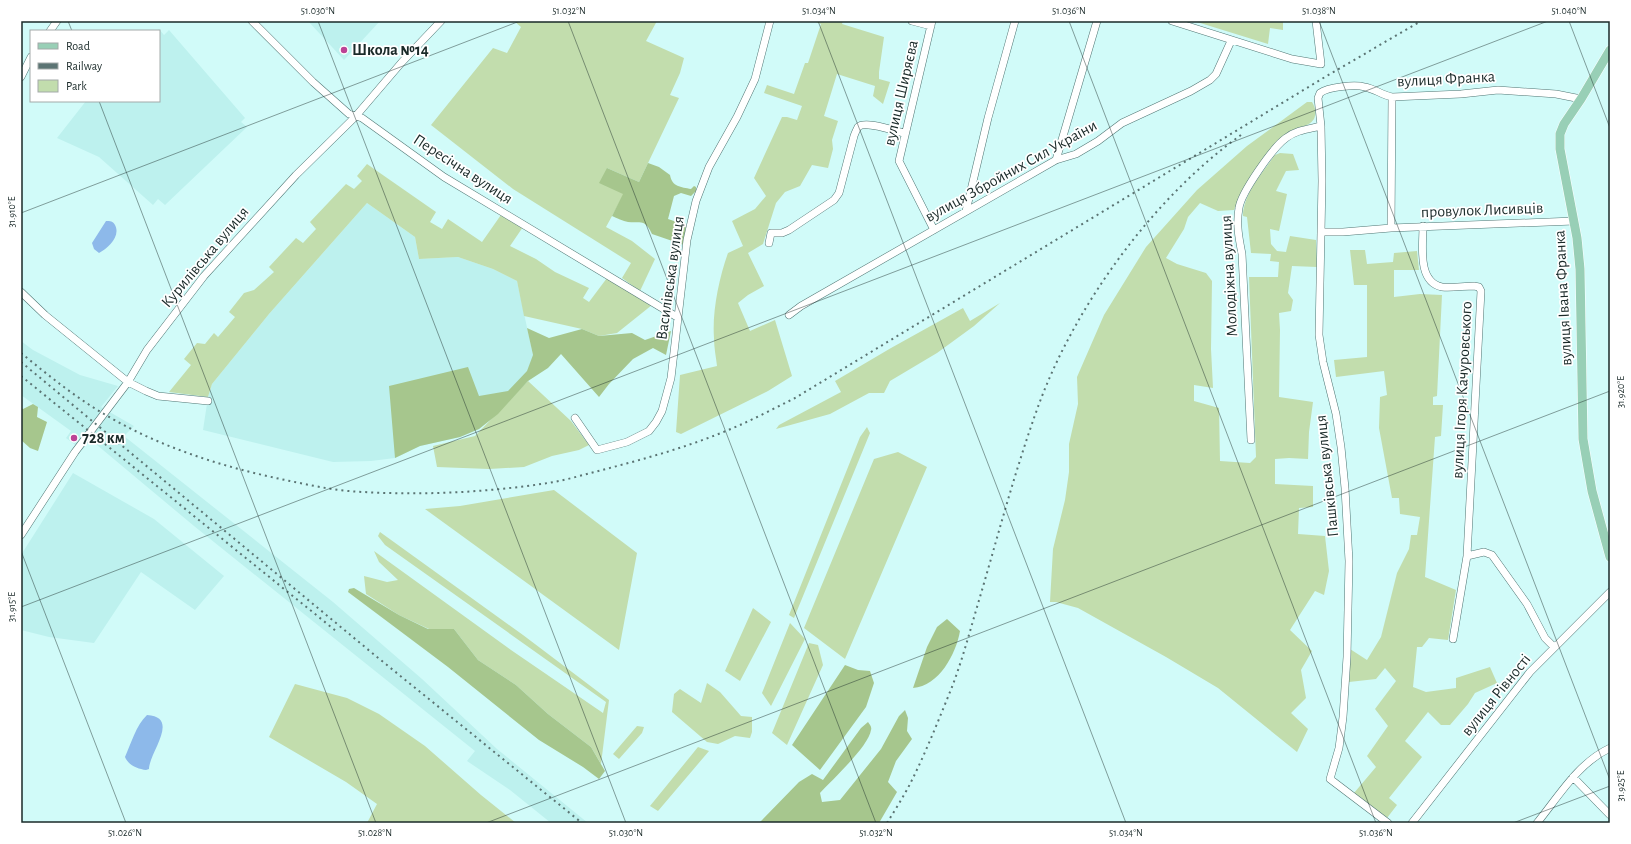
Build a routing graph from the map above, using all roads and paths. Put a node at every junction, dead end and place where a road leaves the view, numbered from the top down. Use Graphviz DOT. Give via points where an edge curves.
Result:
graph roads {
  1 [pos="58,21"];
  2 [pos="252,21"];
  3 [pos="441,21"];
  4 [pos="770,21"];
  5 [pos="912,21"];
  6 [pos="1015,21"];
  7 [pos="1097,21"];
  8 [pos="1172,21"];
  9 [pos="1316,21"];
  10 [pos="932,23"];
  11 [pos="51,30"];
  12 [pos="1231,41"];
  13 [pos="1610,50"];
  14 [pos="30,59"];
  15 [pos="21,77"];
  16 [pos="1392,97"];
  17 [pos="1318,98"];
  18 [pos="1581,99"];
  19 [pos="355,117"];
  20 [pos="1321,126"];
  21 [pos="904,134"];
  22 [pos="1056,160"];
  23 [pos="966,210"];
  24 [pos="1574,221"];
  25 [pos="1423,226"];
  26 [pos="1391,228"];
  27 [pos="934,230"];
  28 [pos="1321,232"];
  29 [pos="769,243"];
  30 [pos="21,292"];
  31 [pos="789,315"];
  32 [pos="677,317"];
  33 [pos="128,382"];
  34 [pos="208,401"];
  35 [pos="575,418"];
  36 [pos="1251,440"];
  37 [pos="21,535"];
  38 [pos="1467,556"];
  39 [pos="1610,557"];
  40 [pos="1610,592"];
  41 [pos="1453,639"];
  42 [pos="1554,646"];
  43 [pos="1610,748"];
  44 [pos="1573,777"];
  45 [pos="1610,815"];
  46 [pos="1388,823"];
  47 [pos="1412,823"];
  48 [pos="1537,823"];
  1 -- 11 [label="street"];
  2 -- 19 [label="street, Пересічна вулиця" via="313,82"];
  3 -- 19 [label="street, Курилівська вулиця"];
  4 -- 32 [label="street, Василівська вулиця" via="755,79 709,168 696,201 687,240"];
  5 -- 10 [label="street, вулиця Ширяєва"];
  6 -- 23 [label="street"];
  7 -- 22 [label="street"];
  8 -- 12 [label="street"];
  9 -- 12 [label="street" via="1321,64 1292,59"];
  10 -- 21 [label="street, вулиця Ширяєва"];
  12 -- 22 [label="street, вулиця Збройних Сил України" via="1216,74 1210,80 1122,123 1076,154"];
  13 -- 18 [label="main road, вулиця Івана Франка"];
  14 -- 15 [label="street"];
  16 -- 17 [label="street, вулиця Франка" via="1358,87 1330,88 1320,93"];
  16 -- 18 [label="street, вулиця Франка" via="1498,90 1556,94"];
  16 -- 26 [label="street"];
  17 -- 20 [label="street, Пашківська вулиця"];
  18 -- 24 [label="main road, вулиця Івана Франка" via="1560,134 1560,149"];
  19 -- 32 [label="street, Пересічна вулиця" via="362,118 450,181"];
  19 -- 33 [label="street, Курилівська вулиця" via="296,175 204,276 147,350"];
  20 -- 28 [label="street, Пашківська вулиця"];
  20 -- 36 [label="street, Молодіжна вулиця" via="1293,133 1279,144 1255,177 1239,206 1238,230 1242,254"];
  21 -- 27 [label="street, вулиця Ширяєва" via="899,161"];
  21 -- 29 [label="street" via="871,125 863,124 858,128 841,187 834,200 789,230 770,234"];
  22 -- 23 [label="street, вулиця Збройних Сил України"];
  23 -- 27 [label="street, вулиця Збройних Сил України"];
  24 -- 25 [label="street, провулок Лисивців"];
  24 -- 39 [label="main road, вулиця Івана Франка" via="1580,269 1583,439 1592,491"];
  25 -- 26 [label="street, провулок Лисивців"];
  25 -- 38 [label="street, вулиця Ігоря Качуровського" via="1425,273 1435,285 1474,286 1479,287 1481,291"];
  26 -- 28 [label="street, провулок Лисивців"];
  27 -- 31 [label="street, вулиця Збройних Сил України" via="800,306"];
  28 -- 46 [label="street, Пашківська вулиця" via="1319,335 1341,447 1349,562 1344,717 1330,779"];
  30 -- 33 [label="street" via="45,315"];
  32 -- 35 [label="street, Василівська вулиця" via="670,378 662,411 649,431 627,442 597,450"];
  33 -- 34 [label="street" via="158,396"];
  33 -- 37 [label="street, Курилівська вулиця" via="75,452"];
  38 -- 41 [label="street, вулиця Ігоря Качуровського"];
  38 -- 42 [label="street" via="1484,552 1492,554 1523,599 1545,638"];
  40 -- 42 [label="street, вулиця Рівності"];
  42 -- 47 [label="street, вулиця Рівності" via="1530,672"];
  43 -- 44 [label="street" via="1584,765"];
  44 -- 45 [label="street"];
  44 -- 48 [label="street"];
}
